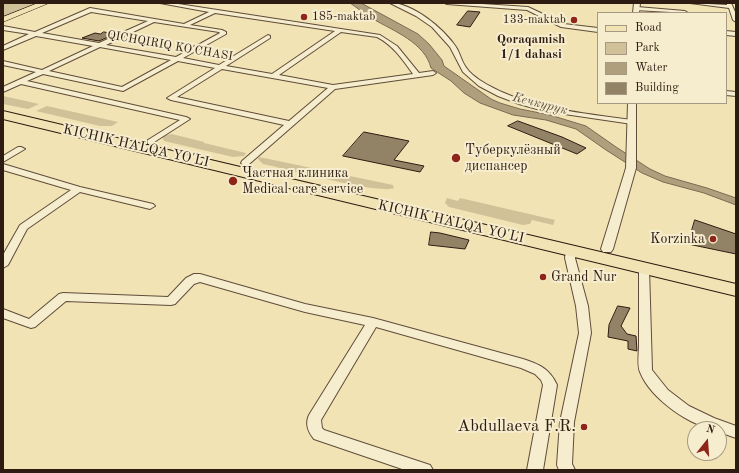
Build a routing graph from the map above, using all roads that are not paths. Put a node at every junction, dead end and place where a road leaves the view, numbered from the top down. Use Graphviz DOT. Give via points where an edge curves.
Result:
graph roads {
  1 [pos="45,3"];
  2 [pos="162,3"];
  3 [pos="392,3"];
  4 [pos="447,3"];
  5 [pos="692,3"];
  6 [pos="488,4"];
  7 [pos="729,5"];
  8 [pos="415,6"];
  9 [pos="405,8"];
  10 [pos="636,8"];
  11 [pos="215,11"];
  12 [pos="675,12"];
  13 [pos="735,19"];
  14 [pos="3,20"];
  15 [pos="154,20"];
  16 [pos="185,25"];
  17 [pos="3,28"];
  18 [pos="340,30"];
  19 [pos="597,30"];
  20 [pos="36,33"];
  21 [pos="268,37"];
  22 [pos="101,45"];
  23 [pos="3,48"];
  24 [pos="178,59"];
  25 [pos="3,63"];
  26 [pos="222,66"];
  27 [pos="42,72"];
  28 [pos="433,72"];
  29 [pos="417,75"];
  30 [pos="274,76"];
  31 [pos="20,82"];
  32 [pos="333,87"];
  33 [pos="3,90"];
  34 [pos="632,104"];
  35 [pos="3,108"];
  36 [pos="3,115"];
  37 [pos="28,117"];
  38 [pos="632,122"];
  39 [pos="290,124"];
  40 [pos="151,142"];
  41 [pos="20,149"];
  42 [pos="3,159"];
  43 [pos="245,163"];
  44 [pos="3,167"];
  45 [pos="78,189"];
  46 [pos="341,191"];
  47 [pos="150,206"];
  48 [pos="607,249"];
  49 [pos="571,251"];
  50 [pos="3,265"];
  51 [pos="644,268"];
  52 [pos="736,280"];
  53 [pos="736,290"];
  54 [pos="3,313"];
  55 [pos="373,322"];
  56 [pos="736,432"];
  57 [pos="564,468"];
  58 [pos="425,470"];
  59 [pos="535,470"];
  1 -- 14 [label="main road"];
  2 -- 11 [label="street"];
  3 -- 9 [label="street"];
  4 -- 6 [label="street"];
  5 -- 7 [label="street"];
  6 -- 19 [label="street" via="528,10 562,26"];
  7 -- 13 [label="street"];
  8 -- 9 [label="street"];
  9 -- 38 [label="street" via="417,13 449,41 465,71 500,93 551,110"];
  10 -- 12 [label="street"];
  11 -- 16 [label="street"];
  11 -- 18 [label="street"];
  15 -- 16 [label="street"];
  15 -- 20 [label="street" via="90,10"];
  15 -- 22 [label="street"];
  16 -- 24 [label="street" via="224,33"];
  17 -- 20 [label="street, QICHQIRIQ KO'CHASI"];
  18 -- 29 [label="street" via="385,39"];
  18 -- 30 [label="street"];
  20 -- 22 [label="street, QICHQIRIQ KO'CHASI"];
  20 -- 23 [label="street"];
  21 -- 26 [label="street"];
  22 -- 24 [label="street, QICHQIRIQ KO'CHASI"];
  22 -- 27 [label="street"];
  24 -- 26 [label="street, QICHQIRIQ KO'CHASI"];
  24 -- 27 [label="street" via="123,89"];
  25 -- 27 [label="street"];
  26 -- 30 [label="street, QICHQIRIQ KO'CHASI"];
  26 -- 39 [label="street" via="171,98"];
  27 -- 31 [label="street"];
  28 -- 29 [label="street"];
  29 -- 32 [label="street"];
  30 -- 32 [label="street, QICHQIRIQ KO'CHASI"];
  31 -- 33 [label="street"];
  31 -- 40 [label="street" via="186,119"];
  32 -- 39 [label="street"];
  34 -- 38 [label="street"];
  35 -- 37 [label="highway, KICHIK HALQA YO'LI"];
  36 -- 37 [label="highway, KICHIK HALQA YO'LI"];
  37 -- 40 [label="highway, KICHIK HALQA YO'LI"];
  37 -- 46 [label="highway, KICHIK HALQA YO'LI"];
  38 -- 48 [label="street" via="631,168"];
  39 -- 43 [label="street"];
  40 -- 43 [label="highway, KICHIK HALQA YO'LI"];
  41 -- 42 [label="street"];
  43 -- 46 [label="highway, KICHIK HALQA YO'LI"];
  44 -- 45 [label="street"];
  45 -- 47 [label="street"];
  45 -- 50 [label="street" via="23,227"];
  46 -- 48 [label="highway, KICHIK HALQA YO'LI"];
  46 -- 49 [label="highway, KICHIK HALQA YO'LI"];
  48 -- 52 [label="highway, KICHIK HALQA YO'LI"];
  49 -- 51 [label="highway, KICHIK HALQA YO'LI"];
  49 -- 57 [label="street" via="570,258 582,306 585,333 567,422"];
  51 -- 53 [label="highway, KICHIK HALQA YO'LI"];
  51 -- 56 [label="street" via="646,371 670,400 693,416"];
  54 -- 55 [label="street" via="31,324 63,297 171,300 190,280 200,278 305,308"];
  55 -- 58 [label="street" via="314,419 315,430 319,435"];
  55 -- 59 [label="street" via="534,368 547,377 550,389"];
}
